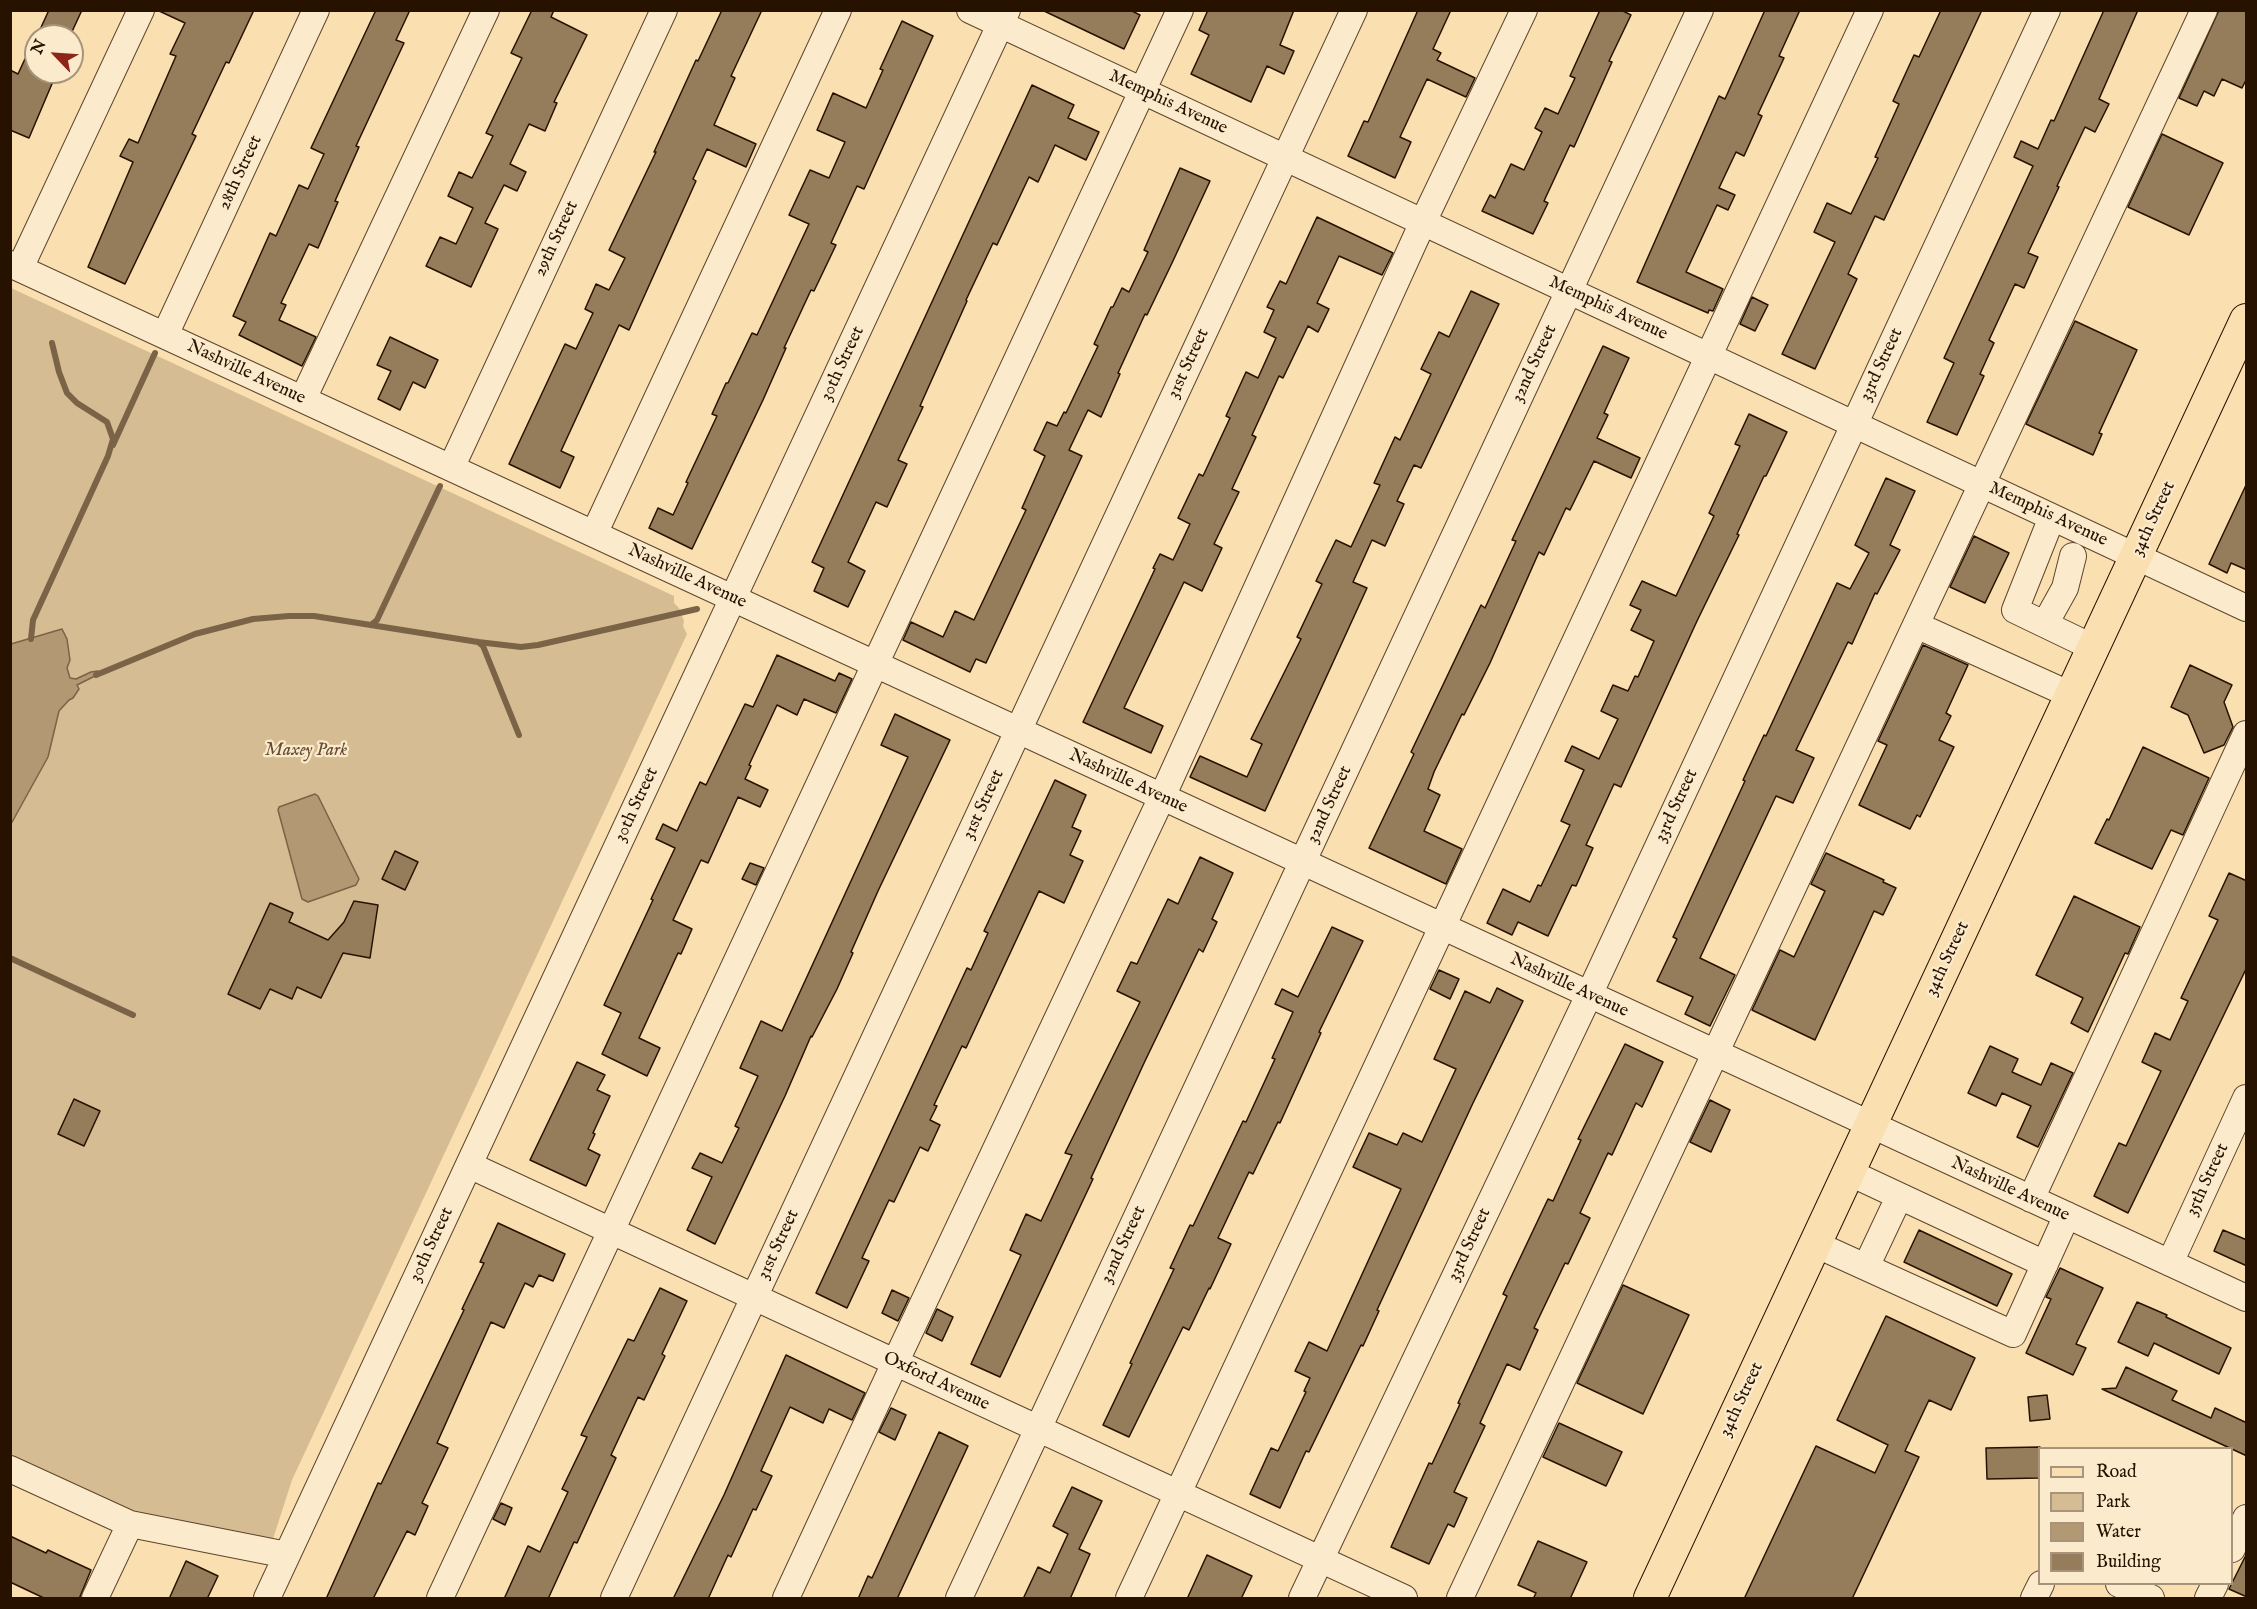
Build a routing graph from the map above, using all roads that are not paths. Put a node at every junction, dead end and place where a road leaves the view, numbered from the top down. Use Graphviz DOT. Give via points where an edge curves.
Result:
graph roads {
  1 [pos="141,10"];
  2 [pos="316,10"];
  3 [pos="486,10"];
  4 [pos="664,10"];
  5 [pos="838,10"];
  6 [pos="970,10"];
  7 [pos="1180,10"];
  8 [pos="1354,10"];
  9 [pos="1524,10"];
  10 [pos="1700,10"];
  11 [pos="1870,10"];
  12 [pos="2047,10"];
  13 [pos="2204,10"];
  14 [pos="1004,18"];
  15 [pos="1143,91"];
  16 [pos="1285,158"];
  17 [pos="1423,222"];
  18 [pos="15,266"];
  19 [pos="1569,291"];
  20 [pos="2247,320"];
  21 [pos="165,335"];
  22 [pos="1709,356"];
  23 [pos="303,399"];
  24 [pos="1854,425"];
  25 [pos="451,468"];
  26 [pos="1982,484"];
  27 [pos="2052,517"];
  28 [pos="2087,533"];
  29 [pos="594,534"];
  30 [pos="2041,542"];
  31 [pos="2073,556"];
  32 [pos="2136,556"];
  33 [pos="733,599"];
  34 [pos="2247,608"];
  35 [pos="2045,624"];
  36 [pos="1916,625"];
  37 [pos="2094,648"];
  38 [pos="875,664"];
  39 [pos="2071,695"];
  40 [pos="1018,731"];
  41 [pos="2247,734"];
  42 [pos="1162,797"];
  43 [pos="1303,863"];
  44 [pos="1443,928"];
  45 [pos="1589,995"];
  46 [pos="1716,1054"];
  47 [pos="2247,1098"];
  48 [pos="1870,1125"];
  49 [pos="469,1165"];
  50 [pos="1848,1172"];
  51 [pos="1899,1197"];
  52 [pos="2031,1199"];
  53 [pos="2067,1215"];
  54 [pos="611,1231"];
  55 [pos="1815,1244"];
  56 [pos="2045,1263"];
  57 [pos="2170,1263"];
  58 [pos="1866,1268"];
  59 [pos="754,1298"];
  60 [pos="2247,1298"];
  61 [pos="895,1363"];
  62 [pos="1038,1429"];
  63 [pos="10,1469"];
  64 [pos="1177,1493"];
  65 [pos="2247,1518"];
  66 [pos="130,1524"];
  67 [pos="2233,1547"];
  68 [pos="287,1555"];
  69 [pos="1320,1560"];
  70 [pos="2041,1585"];
  71 [pos="2121,1585"];
  72 [pos="2215,1585"];
  73 [pos="95,1599"];
  74 [pos="267,1599"];
  75 [pos="440,1599"];
  76 [pos="614,1599"];
  77 [pos="786,1599"];
  78 [pos="959,1599"];
  79 [pos="1129,1599"];
  80 [pos="1302,1599"];
  81 [pos="1404,1599"];
  82 [pos="1460,1599"];
  83 [pos="1650,1599"];
  84 [pos="2034,1599"];
  85 [pos="2151,1599"];
  86 [pos="2208,1599"];
  1 -- 18 [label="street"];
  2 -- 21 [label="street, 28th Street"];
  3 -- 23 [label="street"];
  4 -- 25 [label="street, 29th Street"];
  5 -- 29 [label="street"];
  6 -- 14 [label="street, Memphis Avenue"];
  7 -- 15 [label="street"];
  8 -- 16 [label="street, 31st Street"];
  9 -- 17 [label="street"];
  10 -- 19 [label="street, 32nd Street"];
  11 -- 22 [label="street"];
  12 -- 24 [label="street, 33rd Street"];
  13 -- 26 [label="street"];
  14 -- 15 [label="street, Memphis Avenue"];
  14 -- 33 [label="street, 30th Street"];
  15 -- 16 [label="street, Memphis Avenue"];
  15 -- 38 [label="street"];
  16 -- 17 [label="street, Memphis Avenue"];
  16 -- 40 [label="street, 31st Street"];
  17 -- 19 [label="street, Memphis Avenue"];
  17 -- 42 [label="street"];
  18 -- 21 [label="street, Nashville Avenue"];
  19 -- 22 [label="street, Memphis Avenue"];
  19 -- 43 [label="street, 32nd Street"];
  20 -- 32 [label="main road, 34th Street"];
  21 -- 23 [label="street, Nashville Avenue"];
  22 -- 24 [label="street, Memphis Avenue"];
  22 -- 44 [label="street"];
  23 -- 25 [label="street, Nashville Avenue"];
  24 -- 26 [label="street, Memphis Avenue"];
  24 -- 45 [label="street, 33rd Street"];
  25 -- 29 [label="street, Nashville Avenue"];
  26 -- 27 [label="street, Memphis Avenue"];
  26 -- 36 [label="street"];
  27 -- 28 [label="street, Memphis Avenue"];
  27 -- 30 [label="street"];
  28 -- 31 [label="street"];
  28 -- 32 [label="street, Memphis Avenue"];
  29 -- 33 [label="street, Nashville Avenue"];
  30 -- 31 [label="street"];
  30 -- 35 [label="street" via="2015,610"];
  31 -- 35 [label="street" via="2065,588"];
  32 -- 34 [label="street, Memphis Avenue"];
  32 -- 37 [label="main road, 34th Street"];
  33 -- 38 [label="street, Nashville Avenue"];
  33 -- 49 [label="street, 30th Street"];
  35 -- 37 [label="street"];
  36 -- 39 [label="street"];
  36 -- 46 [label="street"];
  37 -- 39 [label="main road, 34th Street"];
  38 -- 40 [label="street, Nashville Avenue"];
  38 -- 54 [label="street"];
  39 -- 48 [label="main road, 34th Street"];
  40 -- 42 [label="street, Nashville Avenue"];
  40 -- 59 [label="street, 31st Street"];
  41 -- 52 [label="street"];
  42 -- 43 [label="street, Nashville Avenue"];
  42 -- 61 [label="street"];
  43 -- 44 [label="street, Nashville Avenue"];
  43 -- 62 [label="street, 32nd Street"];
  44 -- 45 [label="street, Nashville Avenue"];
  44 -- 64 [label="street"];
  45 -- 46 [label="street, Nashville Avenue"];
  45 -- 69 [label="street, 33rd Street"];
  46 -- 48 [label="street, Nashville Avenue"];
  46 -- 82 [label="street"];
  47 -- 57 [label="street, 35th Street"];
  48 -- 50 [label="main road, 34th Street"];
  48 -- 52 [label="street, Nashville Avenue"];
  49 -- 54 [label="street, Oxford Avenue"];
  49 -- 68 [label="street, 30th Street"];
  50 -- 51 [label="street"];
  50 -- 55 [label="main road, 34th Street"];
  51 -- 56 [label="street"];
  51 -- 58 [label="street"];
  52 -- 53 [label="street, Nashville Avenue"];
  53 -- 56 [label="street"];
  53 -- 57 [label="street, Nashville Avenue"];
  54 -- 59 [label="street, Oxford Avenue"];
  54 -- 75 [label="street"];
  55 -- 58 [label="street"];
  55 -- 83 [label="main road, 34th Street"];
  56 -- 58 [label="street" via="2013,1334"];
  57 -- 60 [label="street, Nashville Avenue"];
  59 -- 61 [label="street, Oxford Avenue"];
  59 -- 76 [label="street, 31st Street"];
  61 -- 62 [label="street, Oxford Avenue"];
  61 -- 77 [label="street"];
  62 -- 64 [label="street, Oxford Avenue"];
  62 -- 78 [label="street, 32nd Street"];
  63 -- 66 [label="street"];
  64 -- 69 [label="street, Oxford Avenue"];
  64 -- 79 [label="street"];
  65 -- 67 [label="street"];
  66 -- 68 [label="street"];
  66 -- 73 [label="street"];
  68 -- 74 [label="street, 30th Street"];
  69 -- 80 [label="street, 33rd Street"];
  69 -- 81 [label="street, Oxford Avenue"];
  70 -- 84 [label="street"];
  71 -- 85 [label="street"];
  72 -- 86 [label="street"];
}
